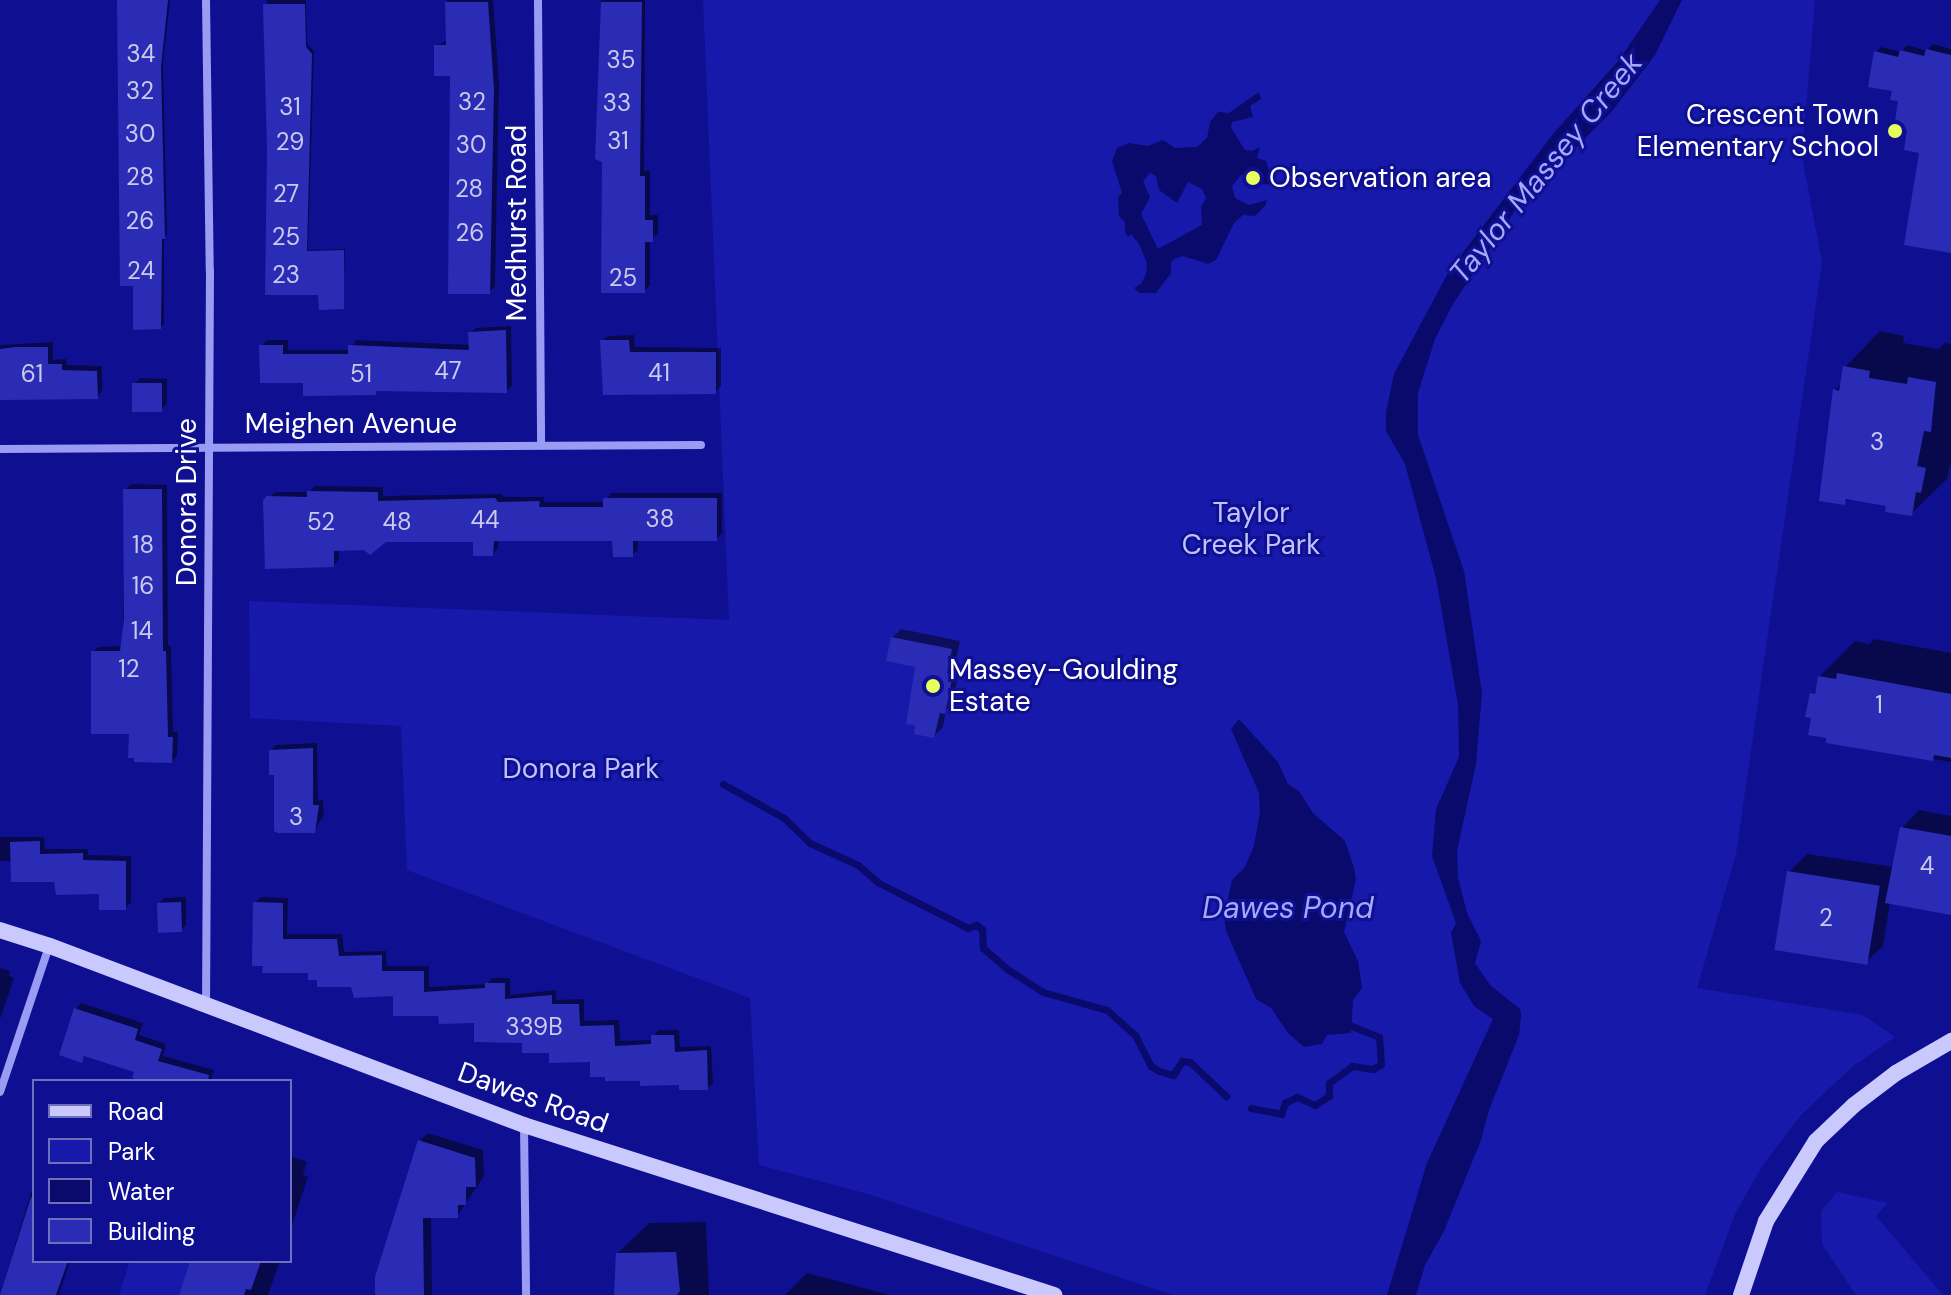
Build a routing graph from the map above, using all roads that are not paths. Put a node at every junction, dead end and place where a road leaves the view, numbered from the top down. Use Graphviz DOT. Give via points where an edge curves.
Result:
graph roads {
  1 [pos="206,0"];
  2 [pos="538,0"];
  3 [pos="541,445"];
  4 [pos="701,445"];
  5 [pos="209,447"];
  6 [pos="0,449"];
  7 [pos="0,930"];
  8 [pos="50,946"];
  9 [pos="206,1005"];
  10 [pos="1951,1041"];
  11 [pos="0,1092"];
  12 [pos="524,1125"];
  13 [pos="1049,1294"];
  14 [pos="526,1295"];
  15 [pos="1741,1295"];
  1 -- 5 [label="street, Donora Drive"];
  2 -- 3 [label="street, Medhurst Road"];
  3 -- 4 [label="street, Meighen Avenue"];
  3 -- 5 [label="street, Meighen Avenue"];
  5 -- 6 [label="street, Meighen Avenue"];
  5 -- 9 [label="street, Donora Drive"];
  7 -- 8 [label="street, Dawes Road"];
  8 -- 9 [label="street, Dawes Road"];
  8 -- 11 [label="street"];
  9 -- 12 [label="street, Dawes Road"];
  10 -- 15 [label="street" via="1896,1073 1816,1141 1766,1221"];
  12 -- 13 [label="street, Dawes Road"];
  12 -- 14 [label="street"];
}
